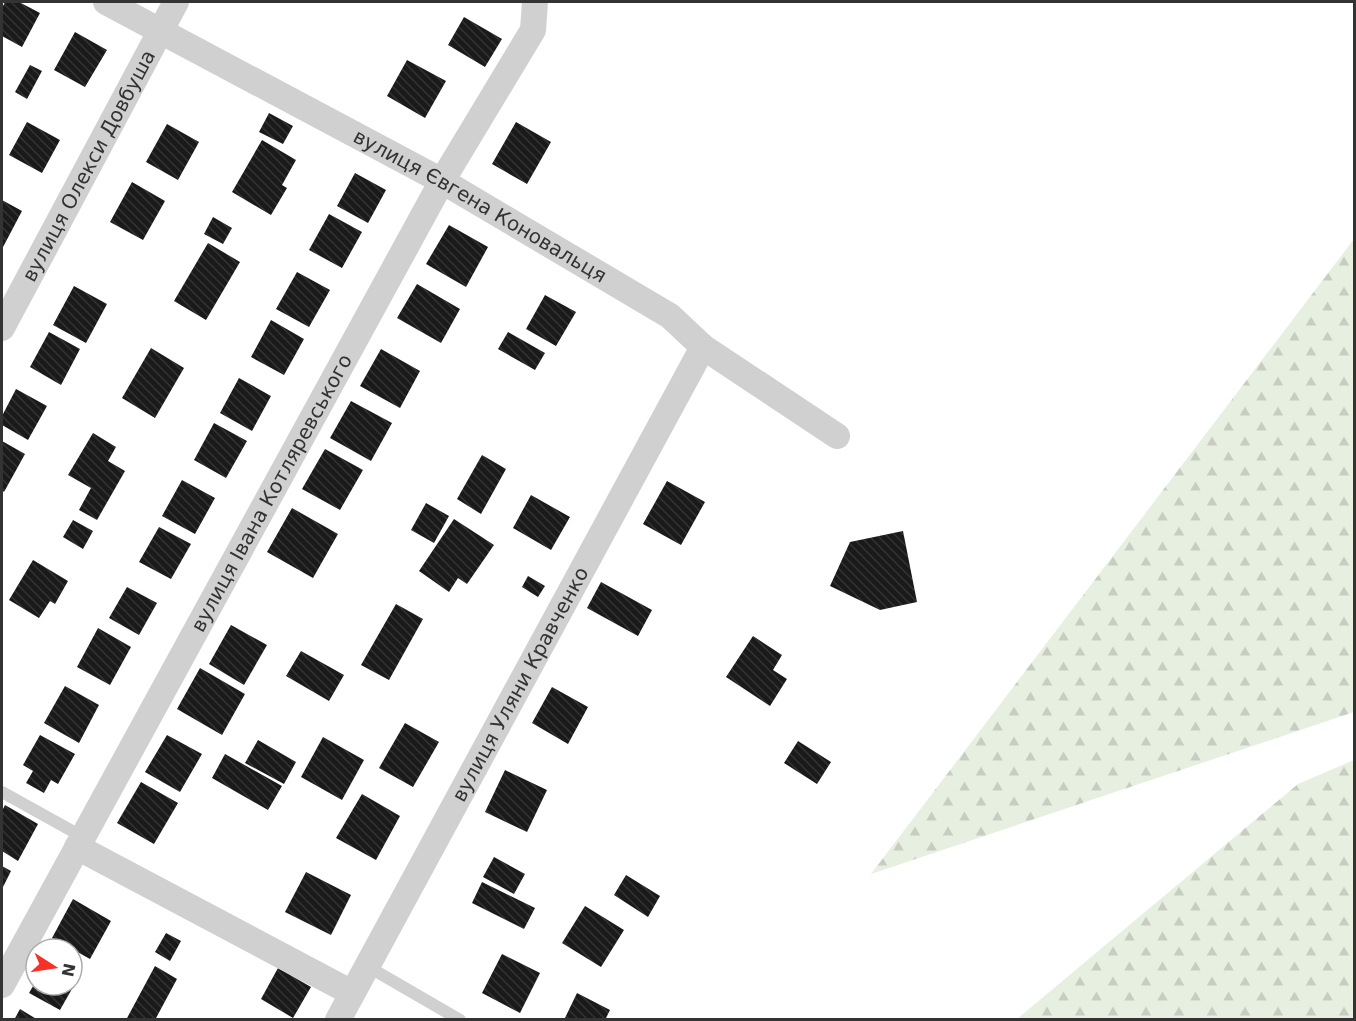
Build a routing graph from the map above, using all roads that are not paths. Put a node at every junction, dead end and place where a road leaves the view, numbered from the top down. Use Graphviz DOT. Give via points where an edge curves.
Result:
graph roads {
  1 [pos="106,2"];
  2 [pos="176,2"];
  3 [pos="535,2"];
  4 [pos="159,32"];
  5 [pos="442,181"];
  6 [pos="2,328"];
  7 [pos="703,347"];
  8 [pos="837,436"];
  9 [pos="2,792"];
  10 [pos="80,842"];
  11 [pos="367,966"];
  12 [pos="2,985"];
  13 [pos="352,993"];
  14 [pos="338,1020"];
  15 [pos="460,1020"];
  1 -- 4 [label="street, вулиця Євгена Коновальця"];
  2 -- 4 [label="street, вулиця Олекси Довбуша"];
  3 -- 5 [label="street, вулиця Івана Котляревського" via="533,30"];
  4 -- 5 [label="street, вулиця Євгена Коновальця"];
  4 -- 6 [label="street, вулиця Олекси Довбуша"];
  5 -- 7 [label="street, вулиця Євгена Коновальця" via="670,316"];
  5 -- 10 [label="street, вулиця Івана Котляревського"];
  7 -- 8 [label="street, вулиця Євгена Коновальця"];
  7 -- 11 [label="street, вулиця Уляни Кравченко"];
  9 -- 10 [label="lane"];
  10 -- 12 [label="street, вулиця Івана Котляревського"];
  10 -- 13 [label="street"];
  11 -- 13 [label="street, вулиця Уляни Кравченко"];
  11 -- 15 [label="lane"];
  13 -- 14 [label="street, вулиця Уляни Кравченко"];
}
